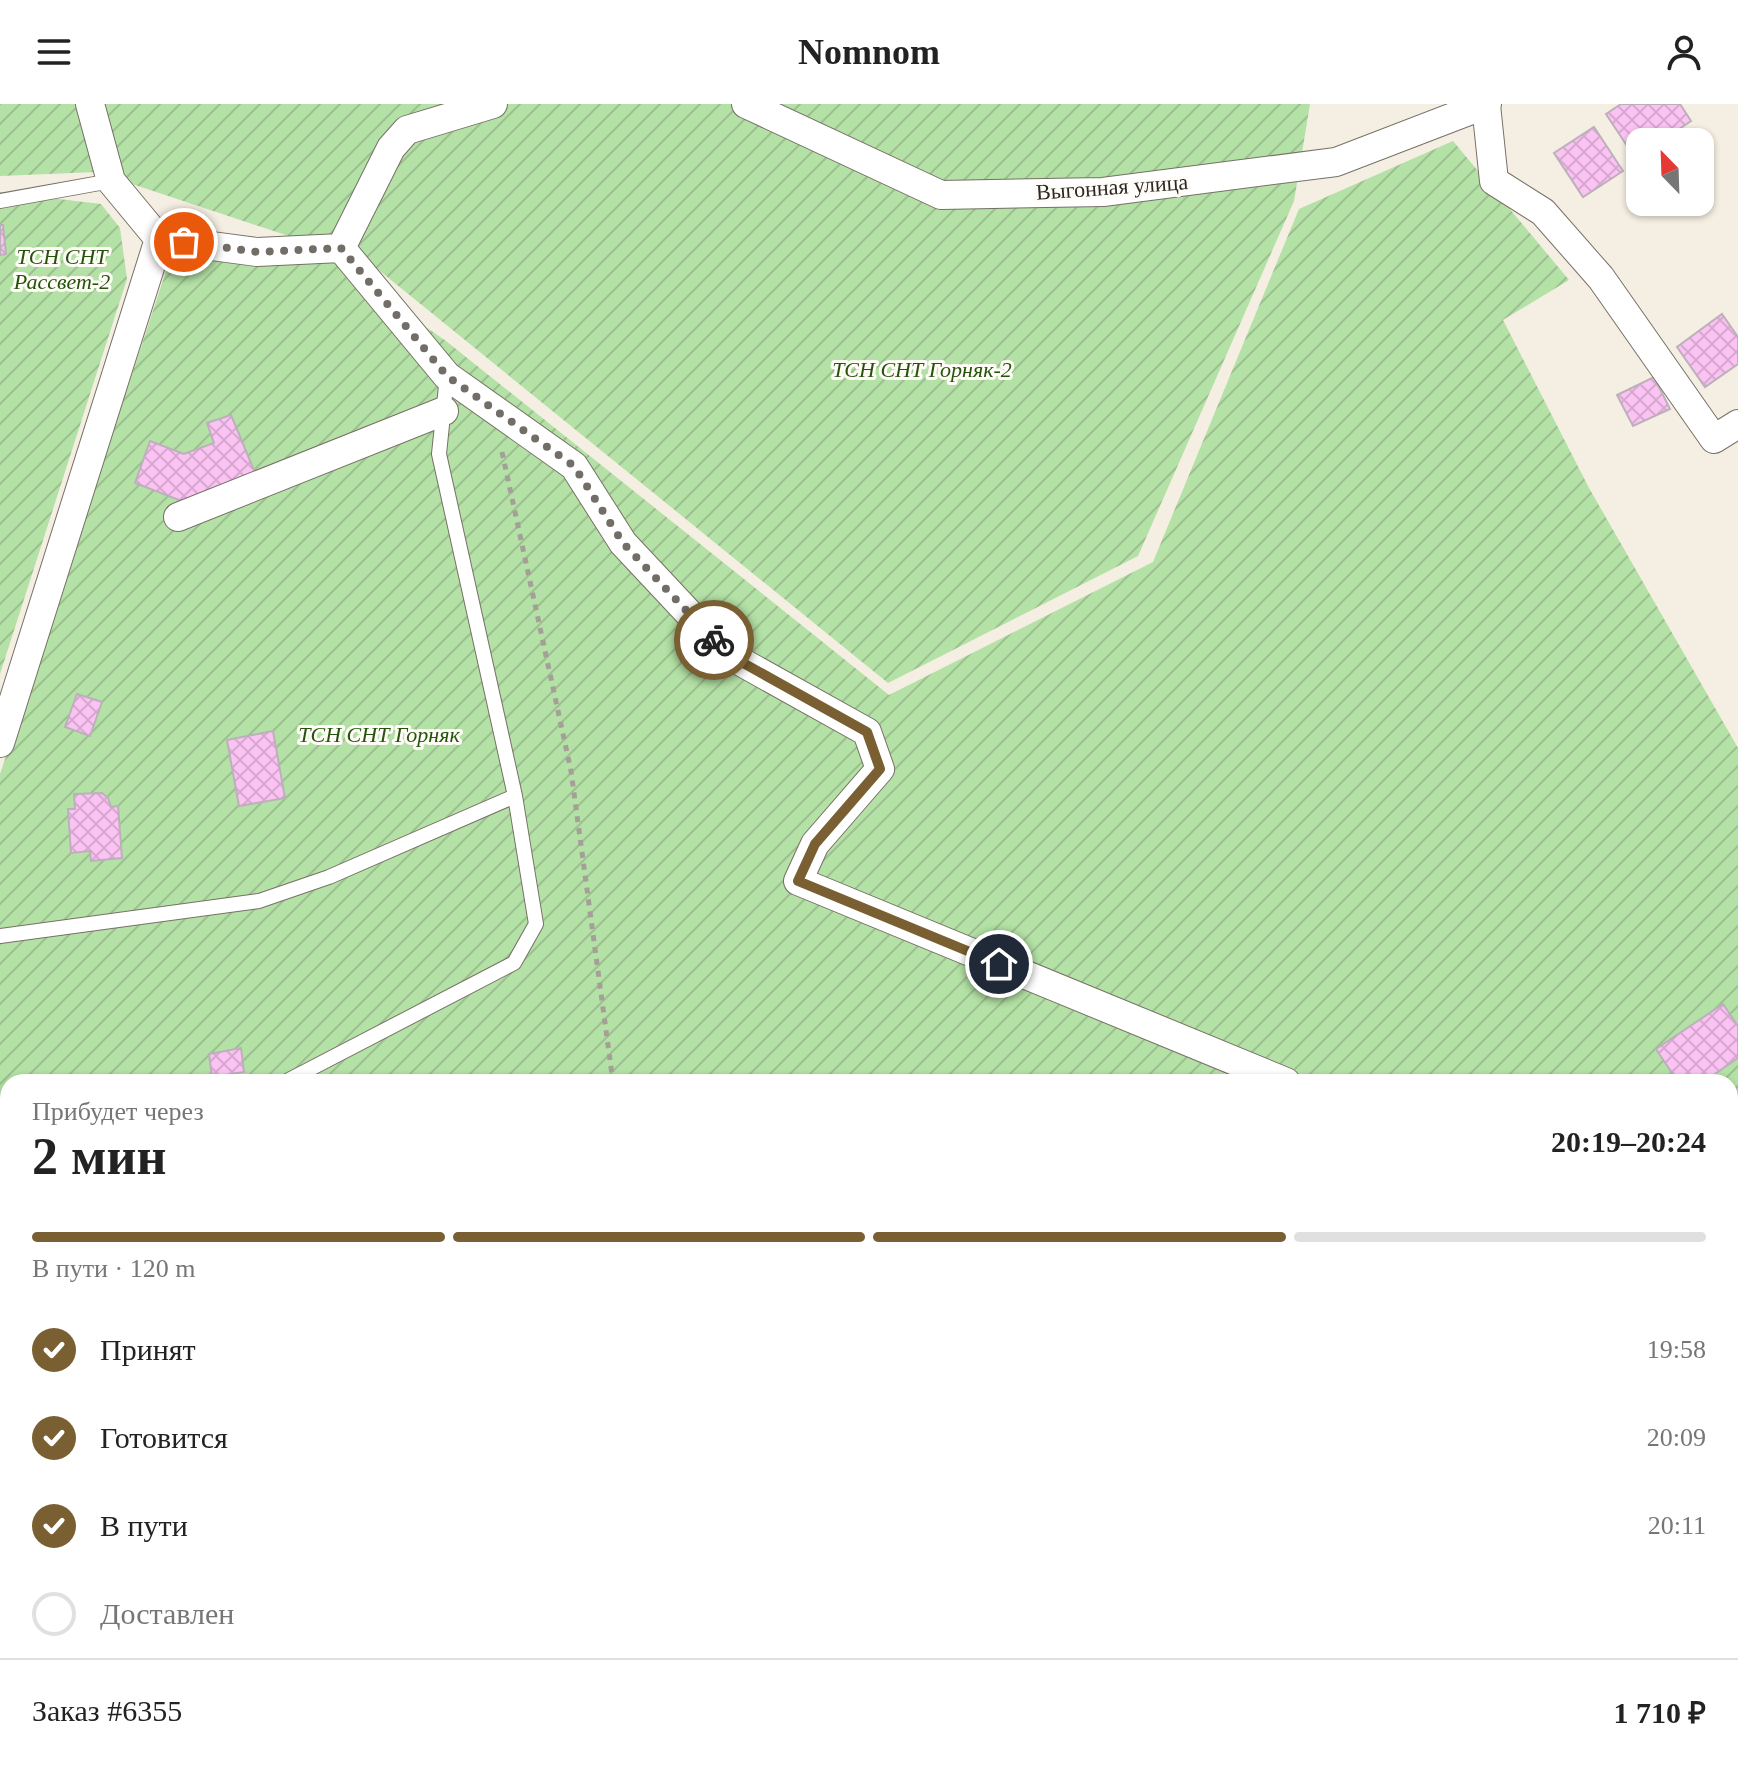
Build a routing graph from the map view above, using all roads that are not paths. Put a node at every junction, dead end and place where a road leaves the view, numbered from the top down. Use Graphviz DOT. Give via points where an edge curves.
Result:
graph roads {
  1 [pos="90,104"];
  2 [pos="493,104"];
  3 [pos="746,104"];
  4 [pos="1486,104"];
  5 [pos="111,181"];
  6 [pos="0,201"];
  7 [pos="159,239"];
  8 [pos="341,248"];
  9 [pos="447,376"];
  10 [pos="444,411"];
  11 [pos="1726,431"];
  12 [pos="178,517"];
  13 [pos="0,743"];
  14 [pos="515,796"];
  15 [pos="0,936"];
  16 [pos="316,1074"];
  17 [pos="1267,1074"];
  1 -- 5 [label="street"];
  2 -- 8 [label="street" via="407,130 391,148"];
  3 -- 4 [label="street, Выгонная улица" via="941,195 1103,192 1336,162"];
  4 -- 11 [label="street" via="1494,181 1543,212"];
  5 -- 6 [label="lane"];
  5 -- 7 [label="street"];
  7 -- 8 [label="street" via="257,252"];
  7 -- 13 [label="street"];
  8 -- 9 [label="street"];
  9 -- 10 [label="lane"];
  9 -- 17 [label="street" via="574,466 623,543 727,654 867,732 880,769 815,844 798,881"];
  10 -- 12 [label="street"];
  10 -- 14 [label="lane" via="439,454"];
  14 -- 15 [label="lane" via="329,877 259,901"];
  14 -- 16 [label="lane" via="536,924 514,963"];
}
